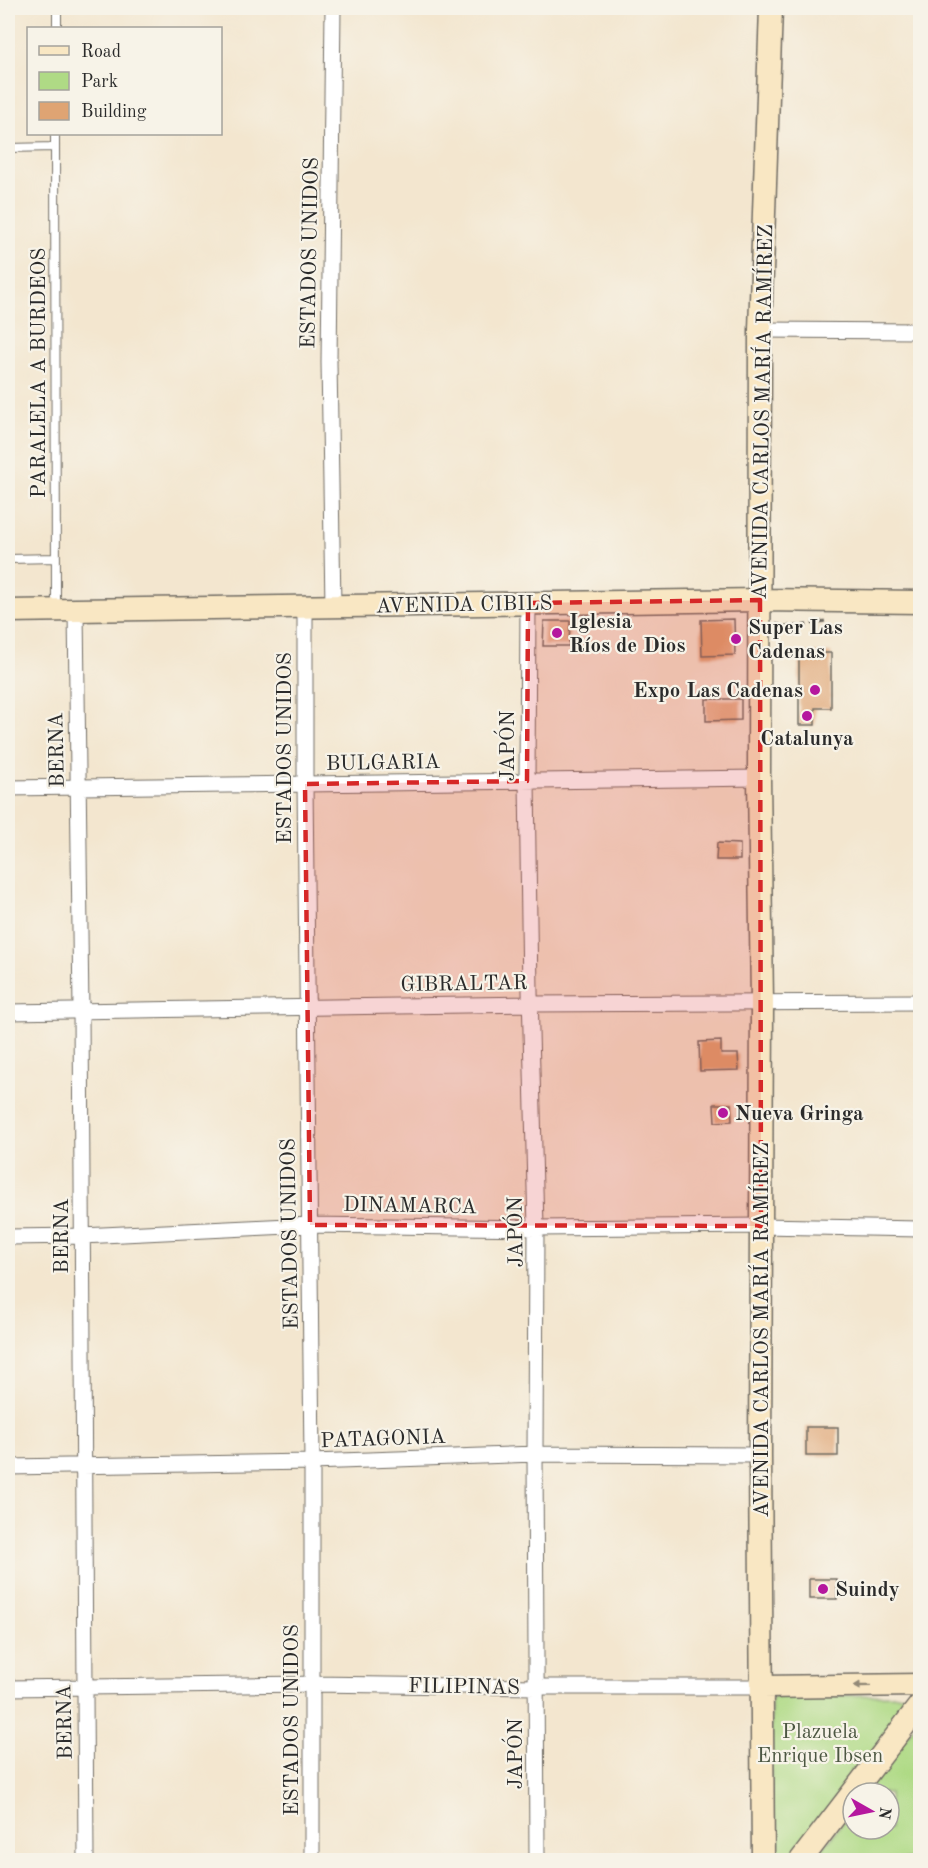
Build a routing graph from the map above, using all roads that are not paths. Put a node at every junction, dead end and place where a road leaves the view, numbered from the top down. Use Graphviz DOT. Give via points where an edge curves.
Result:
graph roads {
  1 [pos="57,8"];
  2 [pos="333,8"];
  3 [pos="771,8"];
  4 [pos="57,27"];
  5 [pos="55,135"];
  6 [pos="55,147"];
  7 [pos="8,148"];
  8 [pos="760,330"];
  9 [pos="921,331"];
  10 [pos="56,558"];
  11 [pos="8,559"];
  12 [pos="760,600"];
  13 [pos="921,602"];
  14 [pos="528,603"];
  15 [pos="333,606"];
  16 [pos="305,607"];
  17 [pos="8,612"];
  18 [pos="66,612"];
  19 [pos="759,778"];
  20 [pos="528,781"];
  21 [pos="305,784"];
  22 [pos="8,788"];
  23 [pos="78,788"];
  24 [pos="921,1002"];
  25 [pos="762,1003"];
  26 [pos="530,1004"];
  27 [pos="308,1006"];
  28 [pos="81,1011"];
  29 [pos="8,1012"];
  30 [pos="310,1225"];
  31 [pos="761,1226"];
  32 [pos="536,1228"];
  33 [pos="921,1229"];
  34 [pos="82,1236"];
  35 [pos="8,1237"];
  36 [pos="535,1454"];
  37 [pos="760,1455"];
  38 [pos="312,1462"];
  39 [pos="8,1467"];
  40 [pos="84,1467"];
  41 [pos="312,1684"];
  42 [pos="921,1685"];
  43 [pos="84,1686"];
  44 [pos="762,1687"];
  45 [pos="8,1688"];
  46 [pos="536,1688"];
  47 [pos="921,1705"];
  48 [pos="86,1860"];
  49 [pos="312,1860"];
  50 [pos="537,1860"];
  51 [pos="763,1860"];
  52 [pos="801,1860"];
  1 -- 4 [label="lane"];
  2 -- 15 [label="street, ESTADOS UNIDOS" via="328,362"];
  3 -- 8 [label="street, AVENIDA CARLOS MARÍA RAMÍREZ"];
  5 -- 6 [label="lane, PARALELA A BURDEOS"];
  6 -- 7 [label="lane"];
  6 -- 10 [label="lane, PARALELA A BURDEOS"];
  8 -- 9 [label="street"];
  8 -- 12 [label="street, AVENIDA CARLOS MARÍA RAMÍREZ"];
  10 -- 11 [label="lane"];
  10 -- 18 [label="lane, PARALELA A BURDEOS"];
  12 -- 13 [label="street, AVENIDA CIBILS"];
  12 -- 14 [label="street, AVENIDA CIBILS"];
  12 -- 19 [label="street, AVENIDA CARLOS MARÍA RAMÍREZ"];
  14 -- 15 [label="street, AVENIDA CIBILS"];
  14 -- 20 [label="street, JAPÓN"];
  15 -- 16 [label="street, AVENIDA CIBILS"];
  16 -- 18 [label="street, AVENIDA CIBILS"];
  16 -- 21 [label="street, ESTADOS UNIDOS"];
  17 -- 18 [label="street, AVENIDA CIBILS"];
  18 -- 23 [label="street, BERNA"];
  19 -- 20 [label="street, BULGARIA"];
  19 -- 25 [label="street, AVENIDA CARLOS MARÍA RAMÍREZ"];
  20 -- 21 [label="street, BULGARIA"];
  20 -- 26 [label="street, JAPÓN"];
  21 -- 23 [label="street, BULGARIA"];
  21 -- 27 [label="street, ESTADOS UNIDOS"];
  22 -- 23 [label="street, BULGARIA"];
  23 -- 28 [label="street, BERNA"];
  24 -- 25 [label="street, GIBRALTAR"];
  25 -- 26 [label="street, GIBRALTAR"];
  25 -- 31 [label="street, AVENIDA CARLOS MARÍA RAMÍREZ"];
  26 -- 27 [label="street, GIBRALTAR"];
  26 -- 32 [label="street, JAPÓN"];
  27 -- 28 [label="street, GIBRALTAR"];
  27 -- 30 [label="street, ESTADOS UNIDOS"];
  28 -- 29 [label="street, GIBRALTAR"];
  28 -- 34 [label="street, BERNA"];
  30 -- 32 [label="street, DINAMARCA"];
  30 -- 34 [label="street, DINAMARCA"];
  30 -- 38 [label="street, ESTADOS UNIDOS"];
  31 -- 32 [label="street, DINAMARCA"];
  31 -- 33 [label="street, DINAMARCA"];
  31 -- 37 [label="street, AVENIDA CARLOS MARÍA RAMÍREZ"];
  32 -- 36 [label="street, JAPÓN"];
  34 -- 35 [label="street, DINAMARCA"];
  34 -- 40 [label="street, BERNA"];
  36 -- 37 [label="street, PATAGONIA"];
  36 -- 38 [label="street, PATAGONIA"];
  36 -- 46 [label="street, JAPÓN"];
  37 -- 44 [label="street, AVENIDA CARLOS MARÍA RAMÍREZ"];
  38 -- 40 [label="street, PATAGONIA"];
  38 -- 41 [label="street, ESTADOS UNIDOS"];
  39 -- 40 [label="street, PATAGONIA"];
  40 -- 43 [label="street, BERNA"];
  41 -- 43 [label="street, FILIPINAS"];
  41 -- 46 [label="street, FILIPINAS"];
  41 -- 49 [label="street, ESTADOS UNIDOS"];
  42 -- 44 [label="street, FILIPINAS, one-way"];
  43 -- 45 [label="street, FILIPINAS"];
  43 -- 48 [label="street, BERNA"];
  44 -- 46 [label="street, FILIPINAS"];
  44 -- 51 [label="street, AVENIDA CARLOS MARÍA RAMÍREZ"];
  46 -- 50 [label="street, JAPÓN"];
  47 -- 52 [label="street"];
}
